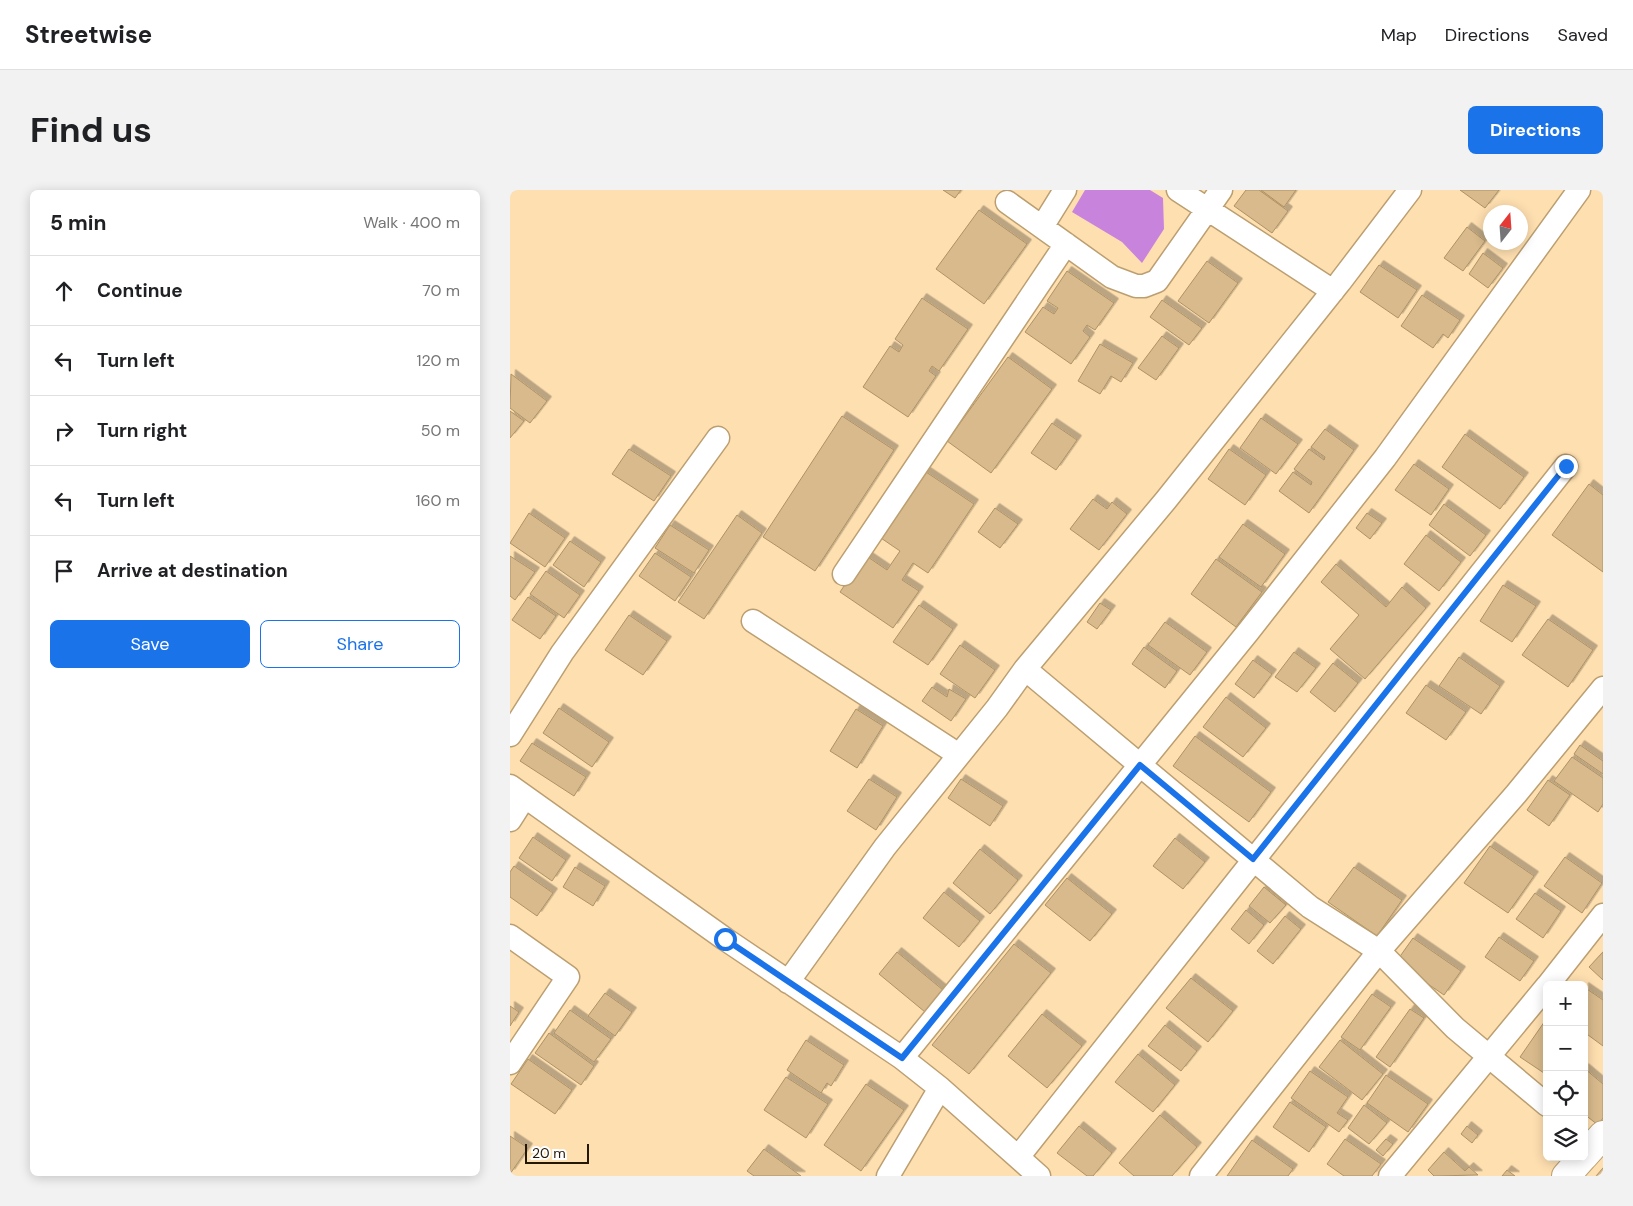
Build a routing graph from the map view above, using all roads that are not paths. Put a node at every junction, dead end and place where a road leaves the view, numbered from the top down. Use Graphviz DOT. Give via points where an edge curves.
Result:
graph roads {
  1 [pos="1065,190"];
  2 [pos="1178,190"];
  3 [pos="1222,190"];
  4 [pos="1410,190"];
  5 [pos="1579,190"];
  6 [pos="1007,202"];
  7 [pos="1207,210"];
  8 [pos="1042,227"];
  9 [pos="1066,244"];
  10 [pos="1333,292"];
  11 [pos="718,438"];
  12 [pos="1566,466"];
  13 [pos="844,574"];
  14 [pos="753,621"];
  15 [pos="1025,669"];
  16 [pos="1603,688"];
  17 [pos="510,735"];
  18 [pos="960,755"];
  19 [pos="1140,765"];
  20 [pos="517,792"];
  21 [pos="510,820"];
  22 [pos="1253,859"];
  23 [pos="1603,915"];
  24 [pos="510,936"];
  25 [pos="1378,952"];
  26 [pos="1550,981"];
  27 [pos="788,982"];
  28 [pos="1543,990"];
  29 [pos="902,1058"];
  30 [pos="1490,1058"];
  31 [pos="510,1063"];
  32 [pos="940,1088"];
  33 [pos="1543,1102"];
  34 [pos="1590,1146"];
  35 [pos="1019,1156"];
  36 [pos="888,1176"];
  37 [pos="1039,1176"];
  38 [pos="1201,1176"];
  39 [pos="1390,1176"];
  40 [pos="1566,1176"];
  1 -- 8 [label="street"];
  2 -- 7 [label="street"];
  3 -- 7 [label="street"];
  4 -- 10 [label="street"];
  5 -- 19 [label="street" via="1386,458"];
  6 -- 8 [label="street"];
  7 -- 9 [label="street" via="1157,281 1144,286 1112,277"];
  7 -- 10 [label="street"];
  8 -- 9 [label="street"];
  9 -- 13 [label="street"];
  10 -- 15 [label="street"];
  11 -- 17 [label="street" via="562,653"];
  12 -- 22 [label="street"];
  14 -- 18 [label="street"];
  15 -- 18 [label="street"];
  15 -- 19 [label="street"];
  16 -- 25 [label="street" via="1516,794"];
  18 -- 27 [label="street" via="885,847"];
  19 -- 22 [label="street"];
  19 -- 29 [label="street"];
  20 -- 21 [label="street"];
  20 -- 27 [label="street"];
  22 -- 25 [label="street" via="1310,907"];
  22 -- 35 [label="street"];
  23 -- 26 [label="street"];
  24 -- 31 [label="street" via="568,977"];
  25 -- 30 [label="street"];
  25 -- 38 [label="street"];
  27 -- 29 [label="street"];
  28 -- 30 [label="street"];
  29 -- 32 [label="street"];
  30 -- 33 [label="street"];
  30 -- 39 [label="street"];
  32 -- 35 [label="street"];
  32 -- 36 [label="street"];
  34 -- 40 [label="main road"];
  35 -- 37 [label="street"];
}
